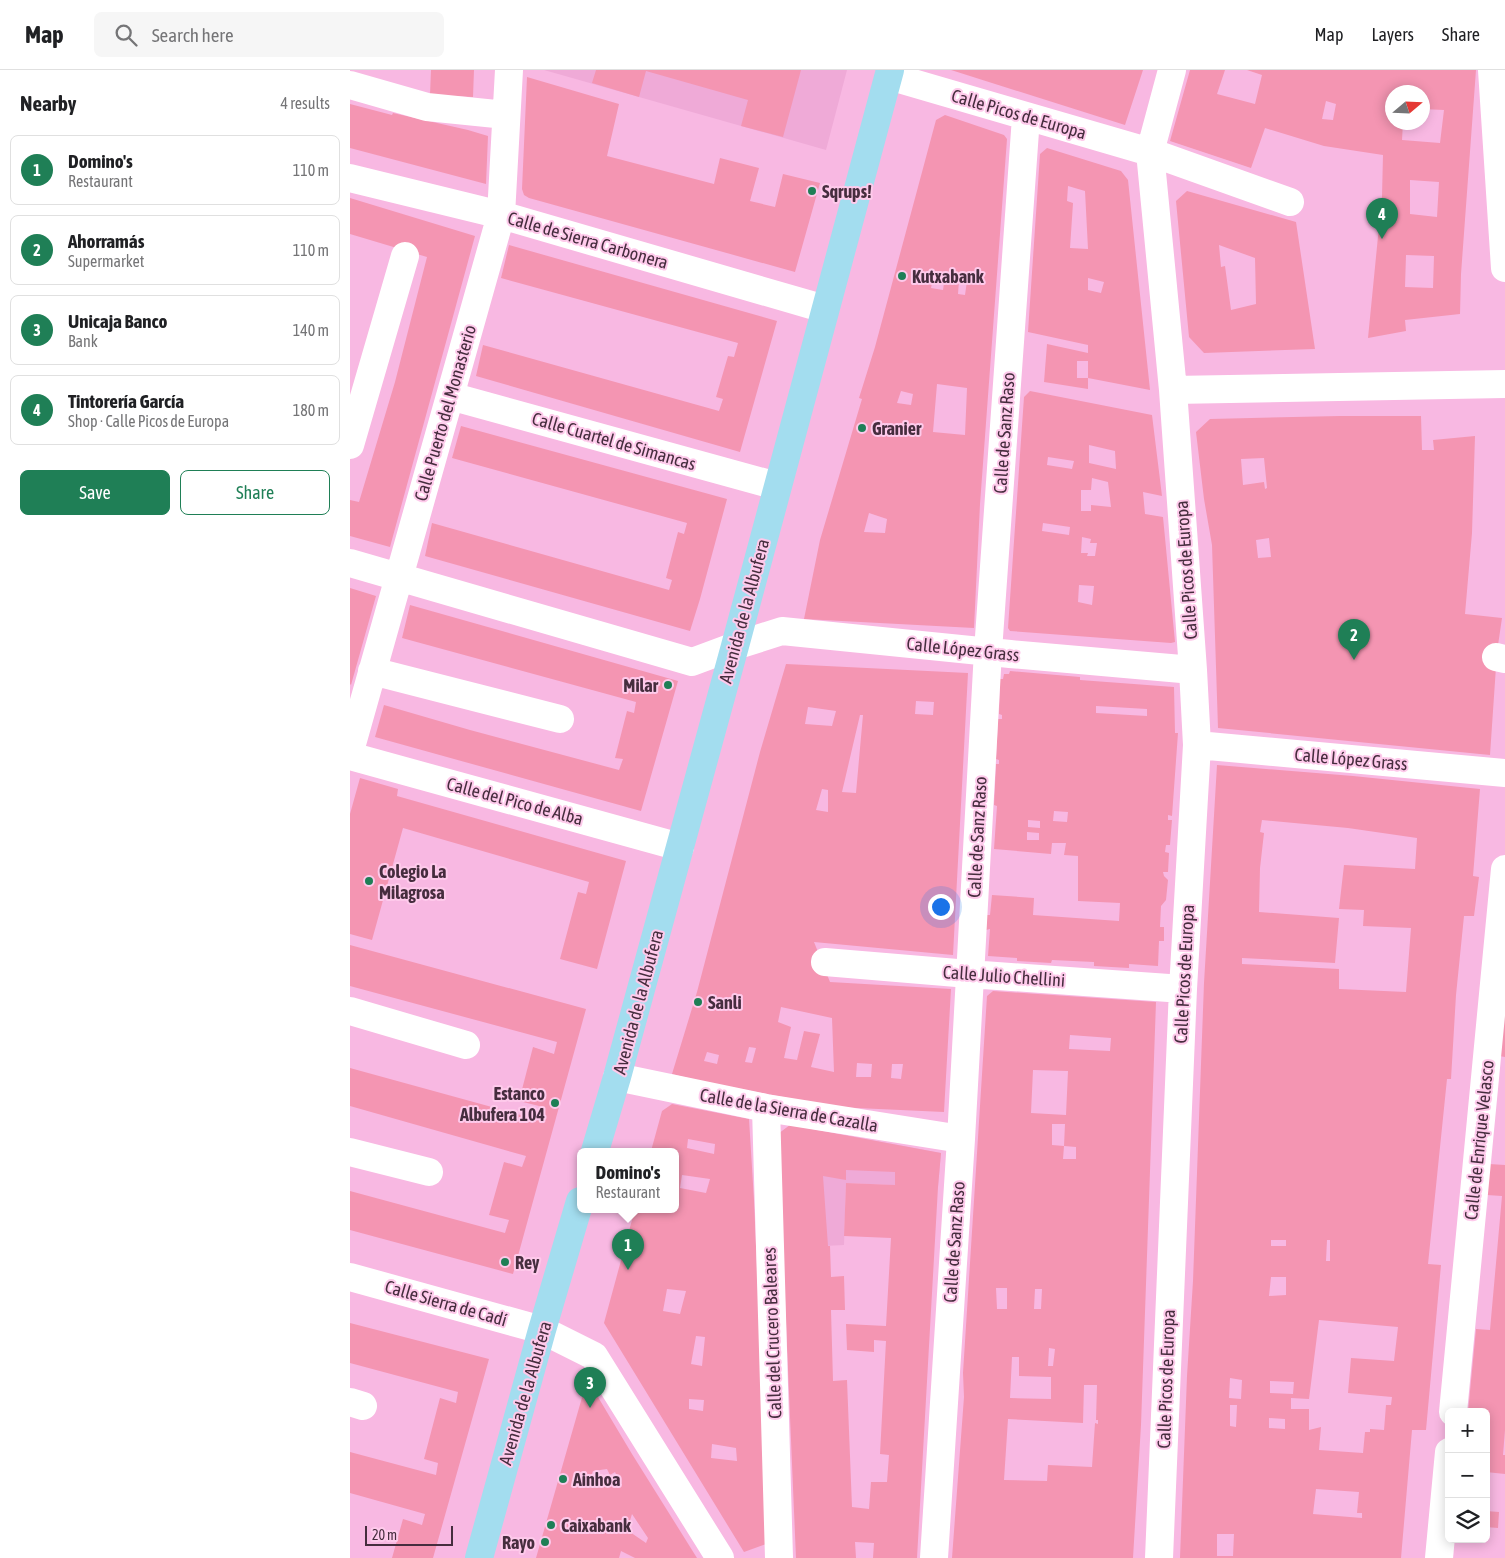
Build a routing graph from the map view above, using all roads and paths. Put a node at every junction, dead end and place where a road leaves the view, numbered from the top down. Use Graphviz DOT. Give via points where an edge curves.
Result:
graph roads {
  1 [pos="509,70"];
  2 [pos="1172,70"];
  3 [pos="1492,70"];
  4 [pos="889,73"];
  5 [pos="365,82"];
  6 [pos="506,115"];
  7 [pos="1026,117"];
  8 [pos="1150,152"];
  9 [pos="350,178"];
  10 [pos="1290,202"];
  11 [pos="501,215"];
  12 [pos="405,256"];
  13 [pos="1505,268"];
  14 [pos="825,309"];
  15 [pos="1505,384"];
  16 [pos="1173,390"];
  17 [pos="450,396"];
  18 [pos="350,445"];
  19 [pos="777,486"];
  20 [pos="350,563"];
  21 [pos="399,577"];
  22 [pos="736,646"];
  23 [pos="988,651"];
  24 [pos="1193,670"];
  25 [pos="372,671"];
  26 [pos="560,719"];
  27 [pos="1196,745"];
  28 [pos="350,751"];
  29 [pos="350,756"];
  30 [pos="1505,773"];
  31 [pos="680,847"];
  32 [pos="1505,869"];
  33 [pos="825,962"];
  34 [pos="969,974"];
  35 [pos="1183,989"];
  36 [pos="350,1011"];
  37 [pos="466,1045"];
  38 [pos="617,1077"];
  39 [pos="766,1108"];
  40 [pos="961,1139"];
  41 [pos="596,1148"];
  42 [pos="350,1152"];
  43 [pos="429,1172"];
  44 [pos="577,1210"];
  45 [pos="350,1277"];
  46 [pos="542,1330"];
  47 [pos="1453,1408"];
  48 [pos="1449,1453"];
  49 [pos="479,1558"];
  50 [pos="720,1558"];
  51 [pos="779,1558"];
  52 [pos="934,1558"];
  53 [pos="1159,1558"];
  54 [pos="1439,1558"];
  1 -- 6 [label="street, Calle Puerto del Monasterio"];
  2 -- 8 [label="street"];
  3 -- 13 [label="street"];
  4 -- 7 [label="street, Calle Picos de Europa"];
  4 -- 14 [label="main road, Avenida de la Albufera"];
  5 -- 6 [label="street" via="427,107"];
  6 -- 11 [label="street, Calle Puerto del Monasterio"];
  7 -- 8 [label="street, Calle Picos de Europa"];
  7 -- 23 [label="street, Calle de Sanz Raso"];
  8 -- 10 [label="street, Calle Picos de Europa"];
  8 -- 16 [label="street, Calle Picos de Europa"];
  9 -- 11 [label="street, Calle de Sierra Carbonera"];
  11 -- 14 [label="street, Calle de Sierra Carbonera"];
  11 -- 17 [label="street, Calle Puerto del Monasterio"];
  12 -- 18 [label="street"];
  14 -- 19 [label="main road, Avenida de la Albufera"];
  15 -- 16 [label="street"];
  16 -- 24 [label="street, Calle Picos de Europa"];
  17 -- 19 [label="street, Calle Cuartel de Simancas"];
  17 -- 21 [label="street, Calle Puerto del Monasterio"];
  19 -- 22 [label="main road, Avenida de la Albufera"];
  20 -- 21 [label="street, Calle López Grass"];
  21 -- 22 [label="street, Calle López Grass" via="692,662"];
  21 -- 25 [label="street, Calle Puerto del Monasterio"];
  22 -- 23 [label="street, Calle López Grass" via="782,631"];
  22 -- 31 [label="main road, Avenida de la Albufera"];
  23 -- 24 [label="street, Calle López Grass"];
  23 -- 34 [label="street, Calle de Sanz Raso"];
  24 -- 27 [label="street, Calle Picos de Europa"];
  25 -- 26 [label="street"];
  25 -- 28 [label="street, Calle Puerto del Monasterio"];
  27 -- 30 [label="street, Calle López Grass"];
  27 -- 35 [label="street, Calle Picos de Europa"];
  29 -- 31 [label="street, Calle del Pico de Alba"];
  31 -- 38 [label="main road, Avenida de la Albufera"];
  32 -- 47 [label="street, Calle de Enrique Velasco"];
  33 -- 34 [label="street, Calle Julio Chellini"];
  34 -- 35 [label="street, Calle Julio Chellini"];
  34 -- 40 [label="street, Calle de Sanz Raso"];
  35 -- 53 [label="street, Calle Picos de Europa"];
  36 -- 37 [label="street"];
  38 -- 39 [label="street, Calle de la Sierra de Cazalla"];
  38 -- 41 [label="main road, Avenida de la Albufera"];
  39 -- 40 [label="street, Calle de la Sierra de Cazalla"];
  39 -- 51 [label="street, Calle del Crucero Baleares"];
  40 -- 52 [label="street, Calle de Sanz Raso"];
  42 -- 43 [label="street"];
  44 -- 46 [label="main road, Avenida de la Albufera"];
  45 -- 46 [label="street, Calle Sierra de Cadí"];
  46 -- 49 [label="main road, Avenida de la Albufera"];
  46 -- 50 [label="street, Calle Sierra de Cadí" via="594,1356"];
  48 -- 54 [label="street"];
}
